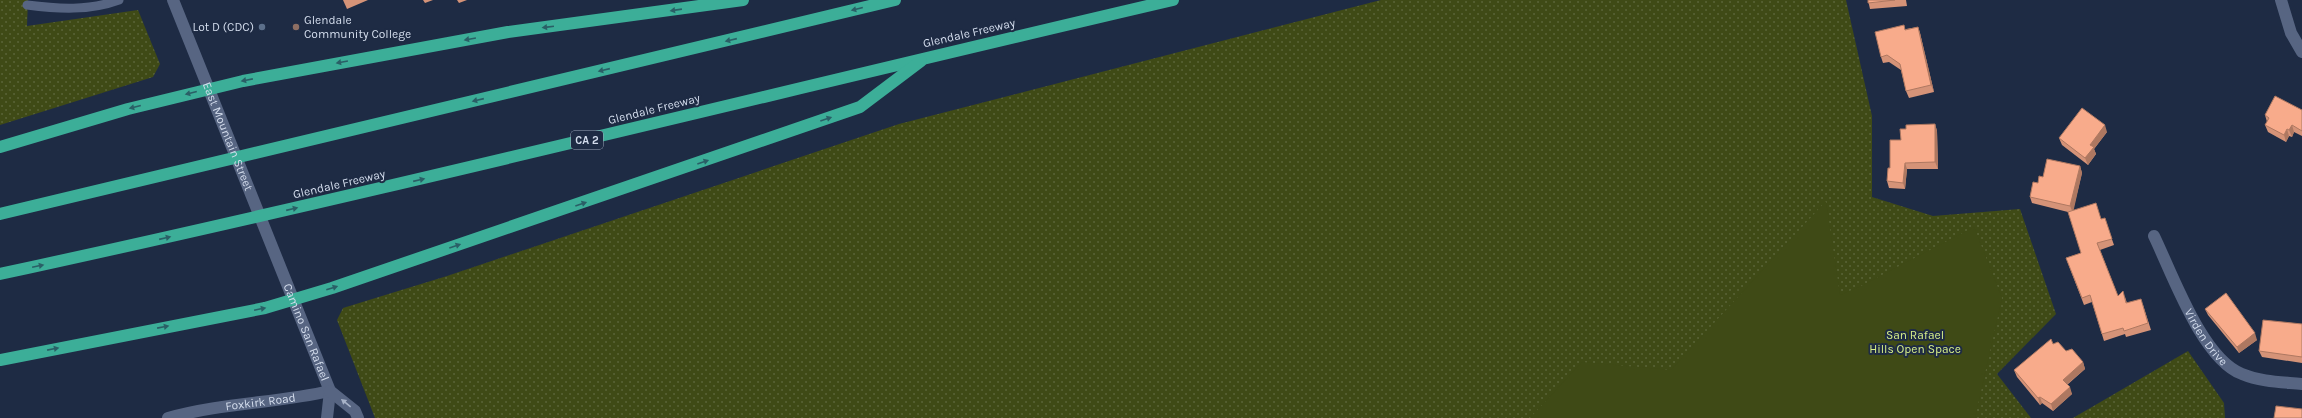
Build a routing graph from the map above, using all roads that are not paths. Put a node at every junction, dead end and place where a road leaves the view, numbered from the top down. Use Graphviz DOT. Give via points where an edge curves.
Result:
graph roads {
  1 [pos="119,0"];
  2 [pos="173,0"];
  3 [pos="743,0"];
  4 [pos="895,0"];
  5 [pos="1173,0"];
  6 [pos="2281,0"];
  7 [pos="27,5"];
  8 [pos="2302,52"];
  9 [pos="925,58"];
  10 [pos="209,88"];
  11 [pos="0,147"];
  12 [pos="0,214"];
  13 [pos="2154,236"];
  14 [pos="284,273"];
  15 [pos="0,274"];
  16 [pos="295,300"];
  17 [pos="0,360"];
  18 [pos="2302,384"];
  19 [pos="330,391"];
  20 [pos="168,418"];
  21 [pos="327,418"];
  22 [pos="358,418"];
  1 -- 7 [label="lane" via="99,7 57,8"];
  2 -- 10 [label="street, East Mountain Street"];
  3 -- 10 [label="highway, one-way" via="508,32"];
  4 -- 12 [label="highway, one-way"];
  5 -- 9 [label="highway, Glendale Freeway / CA 2"];
  6 -- 8 [label="street" via="2291,33"];
  15 -- 9 [label="highway, Glendale Freeway / CA 2, one-way" via="468,169"];
  16 -- 9 [label="highway, one-way" via="860,107"];
  10 -- 11 [label="highway, one-way"];
  10 -- 14 [label="street, East Mountain Street"];
  13 -- 18 [label="street, Virden Drive" via="2200,332 2212,351 2240,374 2255,379"];
  14 -- 16 [label="street, Camino San Rafael"];
  17 -- 16 [label="highway, one-way"];
  16 -- 19 [label="street, Camino San Rafael"];
  19 -- 20 [label="street, Foxkirk Road" via="300,398 212,408"];
  19 -- 21 [label="street, Camino San Rafael"];
  22 -- 19 [label="street, Camino San Rafael, one-way" via="355,411"];
}
